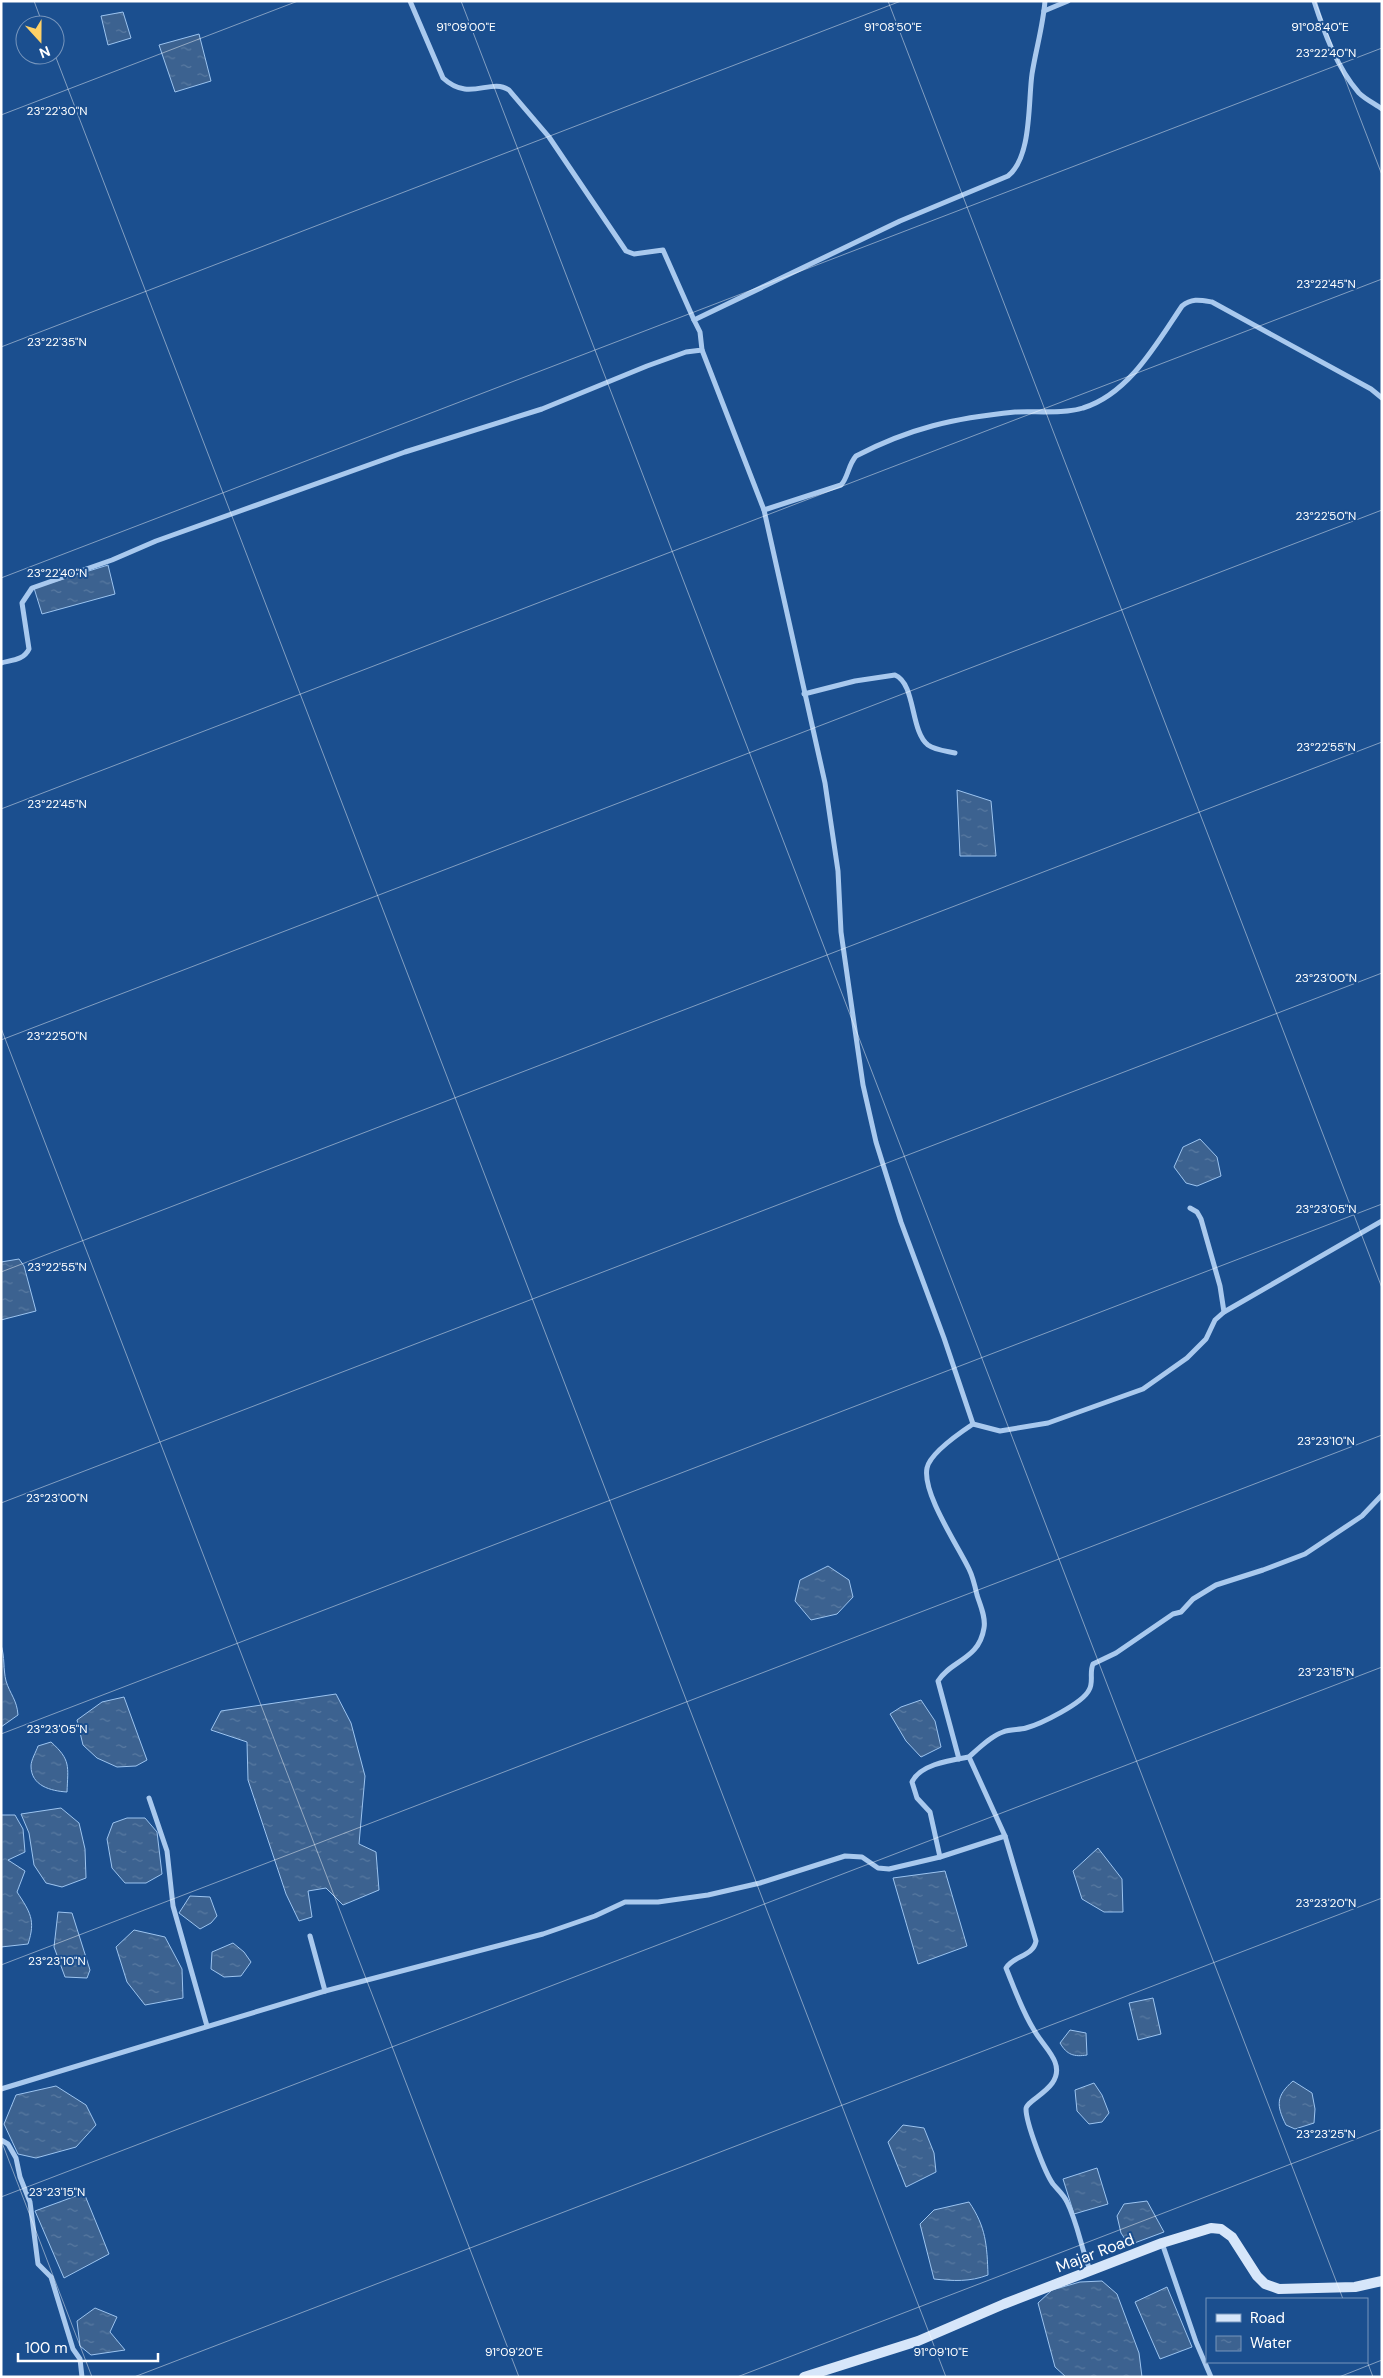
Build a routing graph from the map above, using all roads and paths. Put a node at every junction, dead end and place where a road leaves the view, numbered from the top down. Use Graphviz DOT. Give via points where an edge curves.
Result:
graph roads {
  1 [pos="410,1"];
  2 [pos="1045,1"];
  3 [pos="1068,1"];
  4 [pos="1314,1"];
  5 [pos="1044,11"];
  6 [pos="1382,108"];
  7 [pos="694,320"];
  8 [pos="702,350"];
  9 [pos="1382,398"];
  10 [pos="764,510"];
  11 [pos="1,663"];
  12 [pos="804,694"];
  13 [pos="955,753"];
  14 [pos="1190,1208"];
  15 [pos="1382,1221"];
  16 [pos="1224,1312"];
  17 [pos="974,1424"];
  18 [pos="1382,1495"];
  19 [pos="969,1757"];
  20 [pos="959,1759"];
  21 [pos="149,1798"];
  22 [pos="1005,1836"];
  23 [pos="940,1857"];
  24 [pos="310,1936"];
  25 [pos="325,1991"];
  26 [pos="207,2026"];
  27 [pos="1,2089"];
  28 [pos="1,2140"];
  29 [pos="1162,2243"];
  30 [pos="1090,2271"];
  31 [pos="1382,2281"];
  32 [pos="82,2377"];
  33 [pos="804,2377"];
  34 [pos="1211,2377"];
  1 -- 7 [label="street" via="443,78 461,90 501,87 509,90 549,137 626,251 634,254 662,250"];
  2 -- 5 [label="street"];
  3 -- 5 [label="street"];
  4 -- 6 [label="street" via="1345,74 1360,94"];
  5 -- 7 [label="street" via="1032,75 1024,148 1012,172"];
  7 -- 8 [label="street" via="700,332"];
  8 -- 10 [label="street"];
  8 -- 11 [label="street" via="686,352 542,408 405,452 32,588 22,603 29,649 19,659"];
  9 -- 10 [label="street" via="1298,348 1212,302 1197,299 1182,306 1129,378 1107,396 1083,409 979,416 911,431 856,456 841,484"];
  10 -- 12 [label="street"];
  12 -- 13 [label="street" via="855,681 895,676 904,682 924,740 935,748"];
  12 -- 17 [label="street" via="825,783 838,871 841,932 851,1005 863,1085 876,1142 901,1222"];
  14 -- 16 [label="street" via="1201,1219"];
  15 -- 16 [label="street"];
  16 -- 17 [label="street" via="1215,1320 1206,1339 1187,1358 1143,1389 1048,1423 1000,1431"];
  17 -- 20 [label="street" via="937,1453 927,1468 935,1507 970,1572 984,1616 984,1628 969,1657 938,1681"];
  18 -- 19 [label="street" via="1362,1516 1305,1554 1216,1585 1193,1599 1181,1612 1172,1614 1116,1653 1093,1664 1089,1692 1067,1708 1042,1722 998,1734"];
  19 -- 20 [label="street"];
  19 -- 22 [label="street"];
  20 -- 23 [label="street" via="919,1772 912,1782 917,1798 930,1812"];
  21 -- 26 [label="street" via="167,1851 173,1906"];
  22 -- 23 [label="street"];
  22 -- 30 [label="street" via="1036,1941 1029,1953 1006,1968 1034,2031 1056,2063 1056,2075 1047,2091 1027,2104 1026,2109 1032,2135 1049,2176 1066,2199 1073,2216"];
  23 -- 25 [label="street" via="889,1869 878,1868 862,1857 844,1856 708,1896 625,1902 543,1934"];
  24 -- 25 [label="street"];
  25 -- 26 [label="street"];
  26 -- 27 [label="street"];
  28 -- 32 [label="street" via="8,2144 16,2158 30,2202 38,2264 51,2277 73,2349 80,2359"];
  29 -- 30 [label="main road, Majar Road"];
  29 -- 31 [label="main road, Majar Road" via="1211,2228 1221,2229 1232,2237 1257,2276 1265,2284 1279,2289 1355,2287"];
  29 -- 34 [label="street"];
  30 -- 33 [label="main road, Majar Road" via="918,2341"];
}
